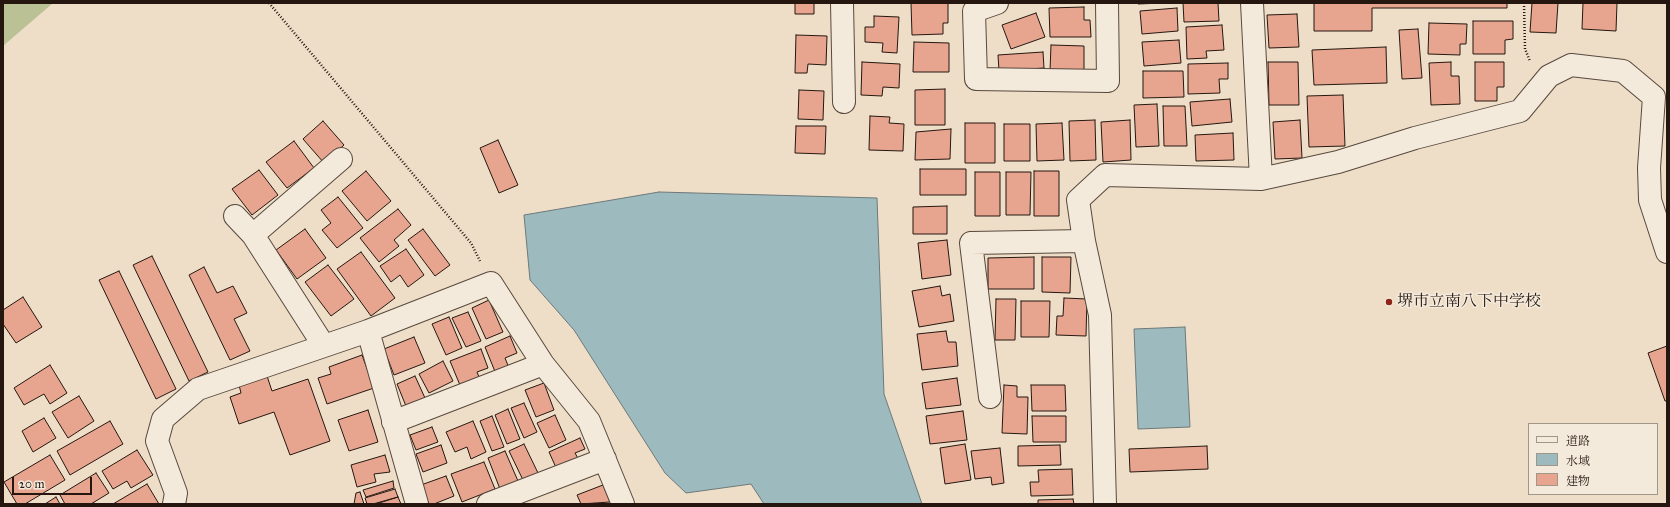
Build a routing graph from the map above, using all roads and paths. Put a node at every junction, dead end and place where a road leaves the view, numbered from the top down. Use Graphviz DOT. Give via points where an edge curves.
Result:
graph roads {
  1 [pos="269,3"];
  2 [pos="842,3"];
  3 [pos="997,3"];
  4 [pos="1107,3"];
  5 [pos="1252,3"];
  6 [pos="1524,3"];
  7 [pos="1541,85"];
  8 [pos="844,102"];
  9 [pos="341,159"];
  10 [pos="1261,179"];
  11 [pos="235,216"];
  12 [pos="253,235"];
  13 [pos="1084,240"];
  14 [pos="1667,252"];
  15 [pos="491,283"];
  16 [pos="368,331"];
  17 [pos="324,346"];
  18 [pos="543,364"];
  19 [pos="990,397"];
  20 [pos="393,422"];
  21 [pos="605,459"];
  22 [pos="174,504"];
  23 [pos="417,504"];
  24 [pos="488,504"];
  25 [pos="623,504"];
  26 [pos="1105,504"];
  1 -- 15 [label="path" via="471,243"];
  2 -- 8 [label="street"];
  3 -- 4 [label="street" via="974,11 976,80 1108,81"];
  5 -- 10 [label="street"];
  6 -- 7 [label="path" via="1525,50"];
  7 -- 10 [label="street" via="1520,111 1415,138 1338,162"];
  7 -- 14 [label="street" via="1549,76 1571,65 1601,68 1623,71 1654,97 1649,168 1650,200"];
  9 -- 12 [label="street"];
  10 -- 13 [label="street" via="1105,175 1078,200"];
  11 -- 12 [label="street"];
  12 -- 17 [label="street"];
  13 -- 19 [label="street" via="971,243"];
  13 -- 26 [label="street" via="1100,315"];
  15 -- 16 [label="street"];
  15 -- 18 [label="street"];
  16 -- 17 [label="street"];
  16 -- 20 [label="street"];
  17 -- 22 [label="street" via="198,389 163,419 157,441 176,493"];
  18 -- 20 [label="street"];
  18 -- 21 [label="street" via="590,421"];
  20 -- 23 [label="street"];
  21 -- 24 [label="street"];
  21 -- 25 [label="street"];
}
